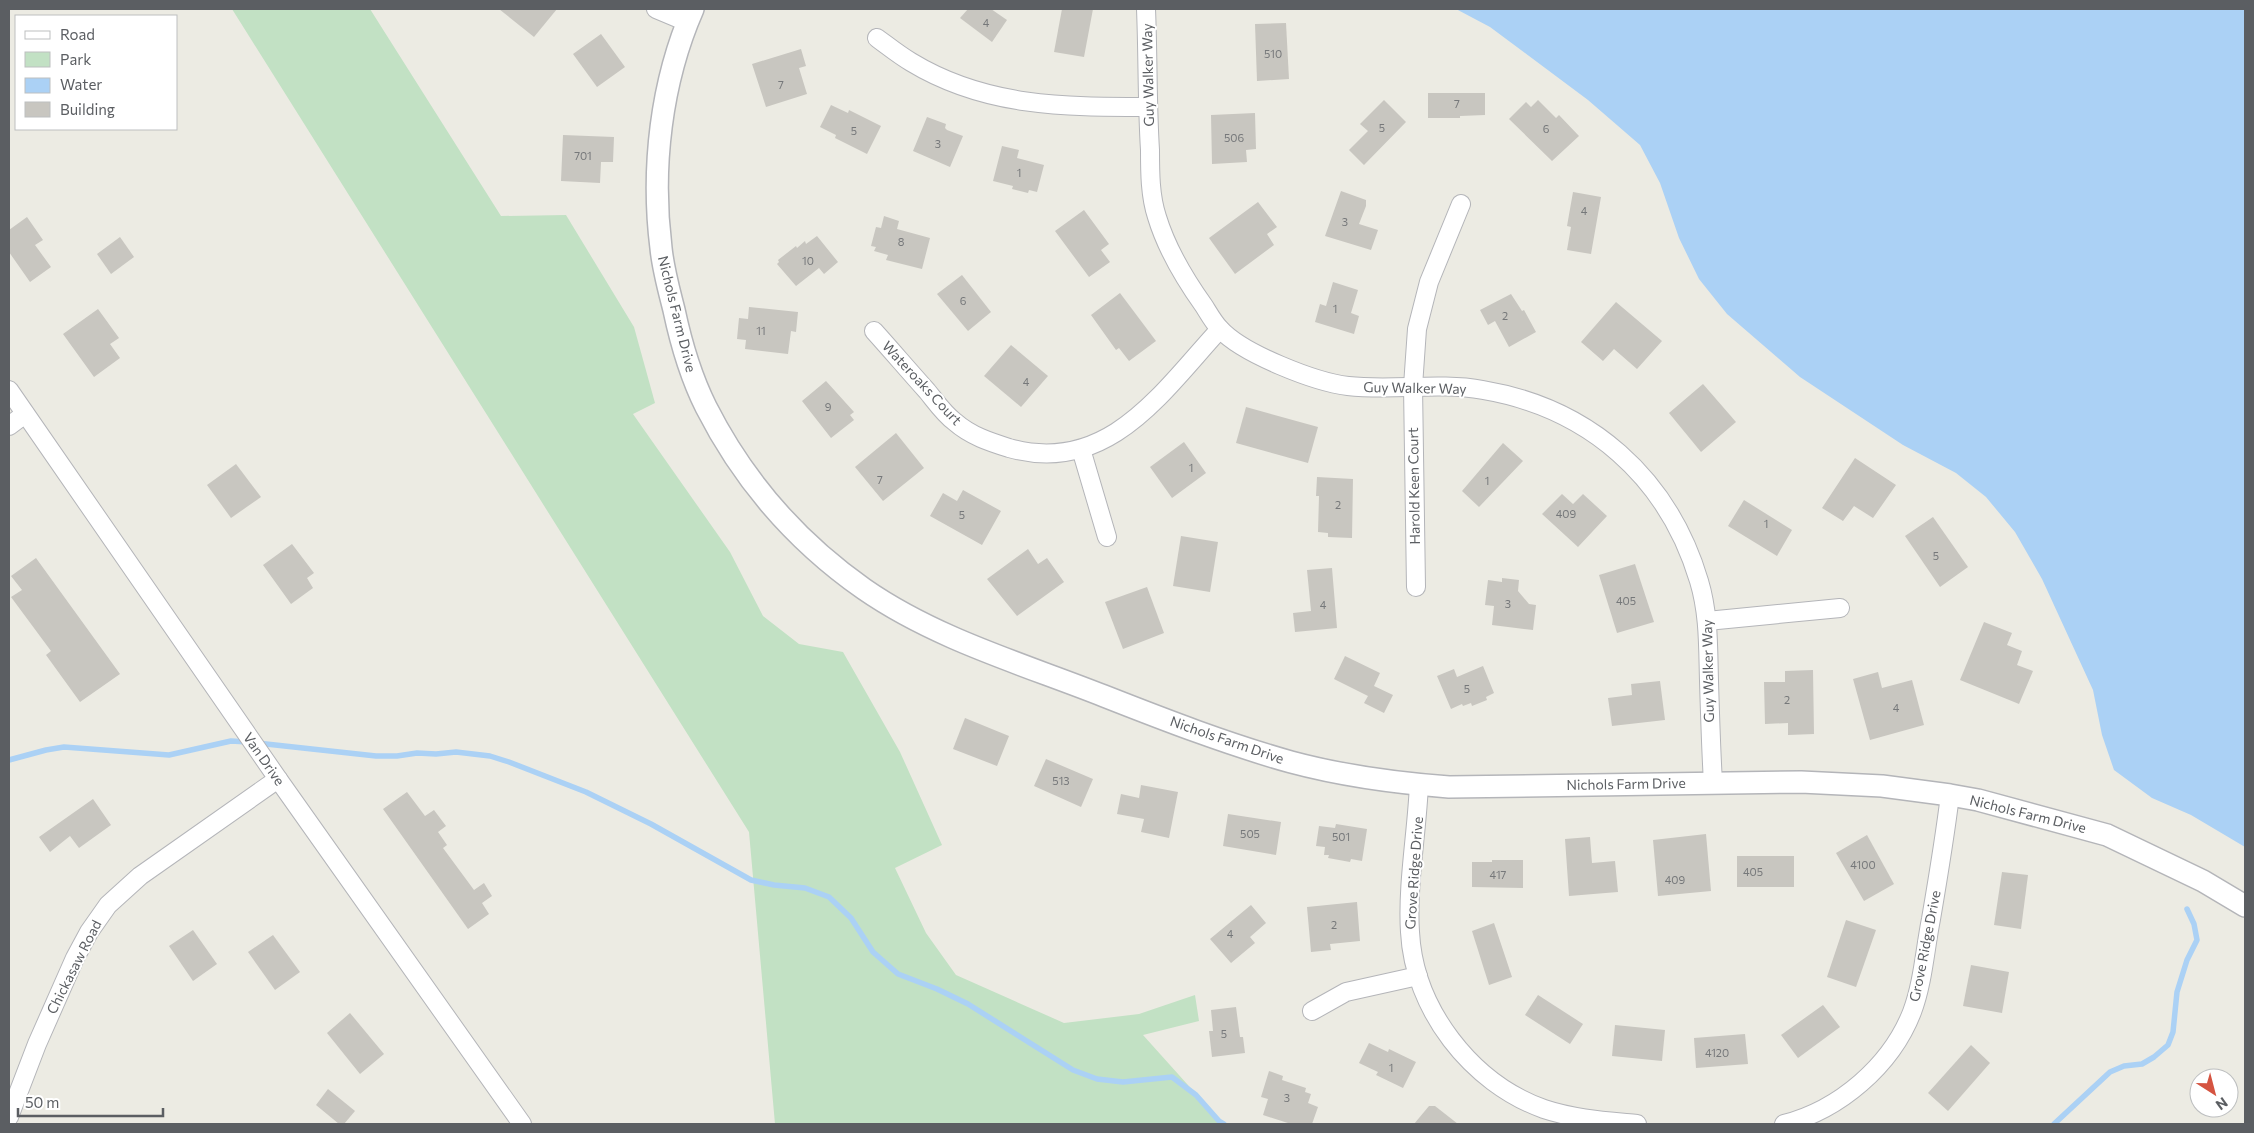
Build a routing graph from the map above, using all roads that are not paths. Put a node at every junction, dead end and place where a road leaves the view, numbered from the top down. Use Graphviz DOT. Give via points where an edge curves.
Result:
graph roads {
  1 [pos="656,9"];
  2 [pos="1146,9"];
  3 [pos="690,15"];
  4 [pos="877,38"];
  5 [pos="1147,107"];
  6 [pos="1461,204"];
  7 [pos="1220,329"];
  8 [pos="874,331"];
  9 [pos="1413,386"];
  10 [pos="9,390"];
  11 [pos="25,414"];
  12 [pos="9,426"];
  13 [pos="1081,449"];
  14 [pos="1107,536"];
  15 [pos="1416,587"];
  16 [pos="1840,608"];
  17 [pos="1708,621"];
  18 [pos="278,779"];
  19 [pos="1713,783"];
  20 [pos="1419,784"];
  21 [pos="1950,794"];
  22 [pos="2245,906"];
  23 [pos="1418,976"];
  24 [pos="1312,1011"];
  25 [pos="9,1117"];
  26 [pos="522,1124"];
  27 [pos="1637,1124"];
  28 [pos="1784,1124"];
  1 -- 3 [label="street"];
  2 -- 5 [label="street, Guy Walker Way"];
  3 -- 20 [label="street, Nichols Farm Drive" via="662,123 658,163 661,249 688,362 704,404 759,492 788,524 808,545 865,589 938,631 1238,745 1292,762"];
  4 -- 5 [label="street" via="936,75 994,96 1052,106"];
  5 -- 7 [label="street, Guy Walker Way" via="1155,214 1177,267"];
  6 -- 9 [label="street, Harold Keen Court" via="1427,291 1417,328"];
  7 -- 9 [label="street, Guy Walker Way" via="1265,358 1322,380 1347,386"];
  7 -- 13 [label="street, Wateroaks Court" via="1125,428 1110,438"];
  8 -- 13 [label="street, Wateroaks Court" via="954,422 984,441 1019,451 1059,454"];
  9 -- 15 [label="street, Harold Keen Court"];
  9 -- 17 [label="street, Guy Walker Way" via="1482,390 1526,400 1585,426 1618,450 1643,476 1677,526 1699,580"];
  10 -- 11 [label="street, Van Drive"];
  11 -- 12 [label="street"];
  11 -- 18 [label="street, Van Drive"];
  13 -- 14 [label="street"];
  16 -- 17 [label="street"];
  17 -- 19 [label="street, Guy Walker Way"];
  18 -- 25 [label="street, Chickasaw Road" via="140,876 108,905 75,958 36,1044"];
  18 -- 26 [label="street, Van Drive"];
  19 -- 20 [label="street, Nichols Farm Drive"];
  19 -- 21 [label="street, Nichols Farm Drive" via="1801,782"];
  20 -- 23 [label="street, Grove Ridge Drive" via="1410,931 1412,958"];
  21 -- 22 [label="street, Nichols Farm Drive" via="2107,835 2179,869"];
  21 -- 28 [label="street, Grove Ridge Drive" via="1917,993 1904,1030 1858,1086 1822,1110"];
  23 -- 24 [label="street" via="1346,992"];
  23 -- 27 [label="street, Grove Ridge Drive" via="1436,1018 1474,1066 1501,1087 1544,1108 1576,1118"];
}
